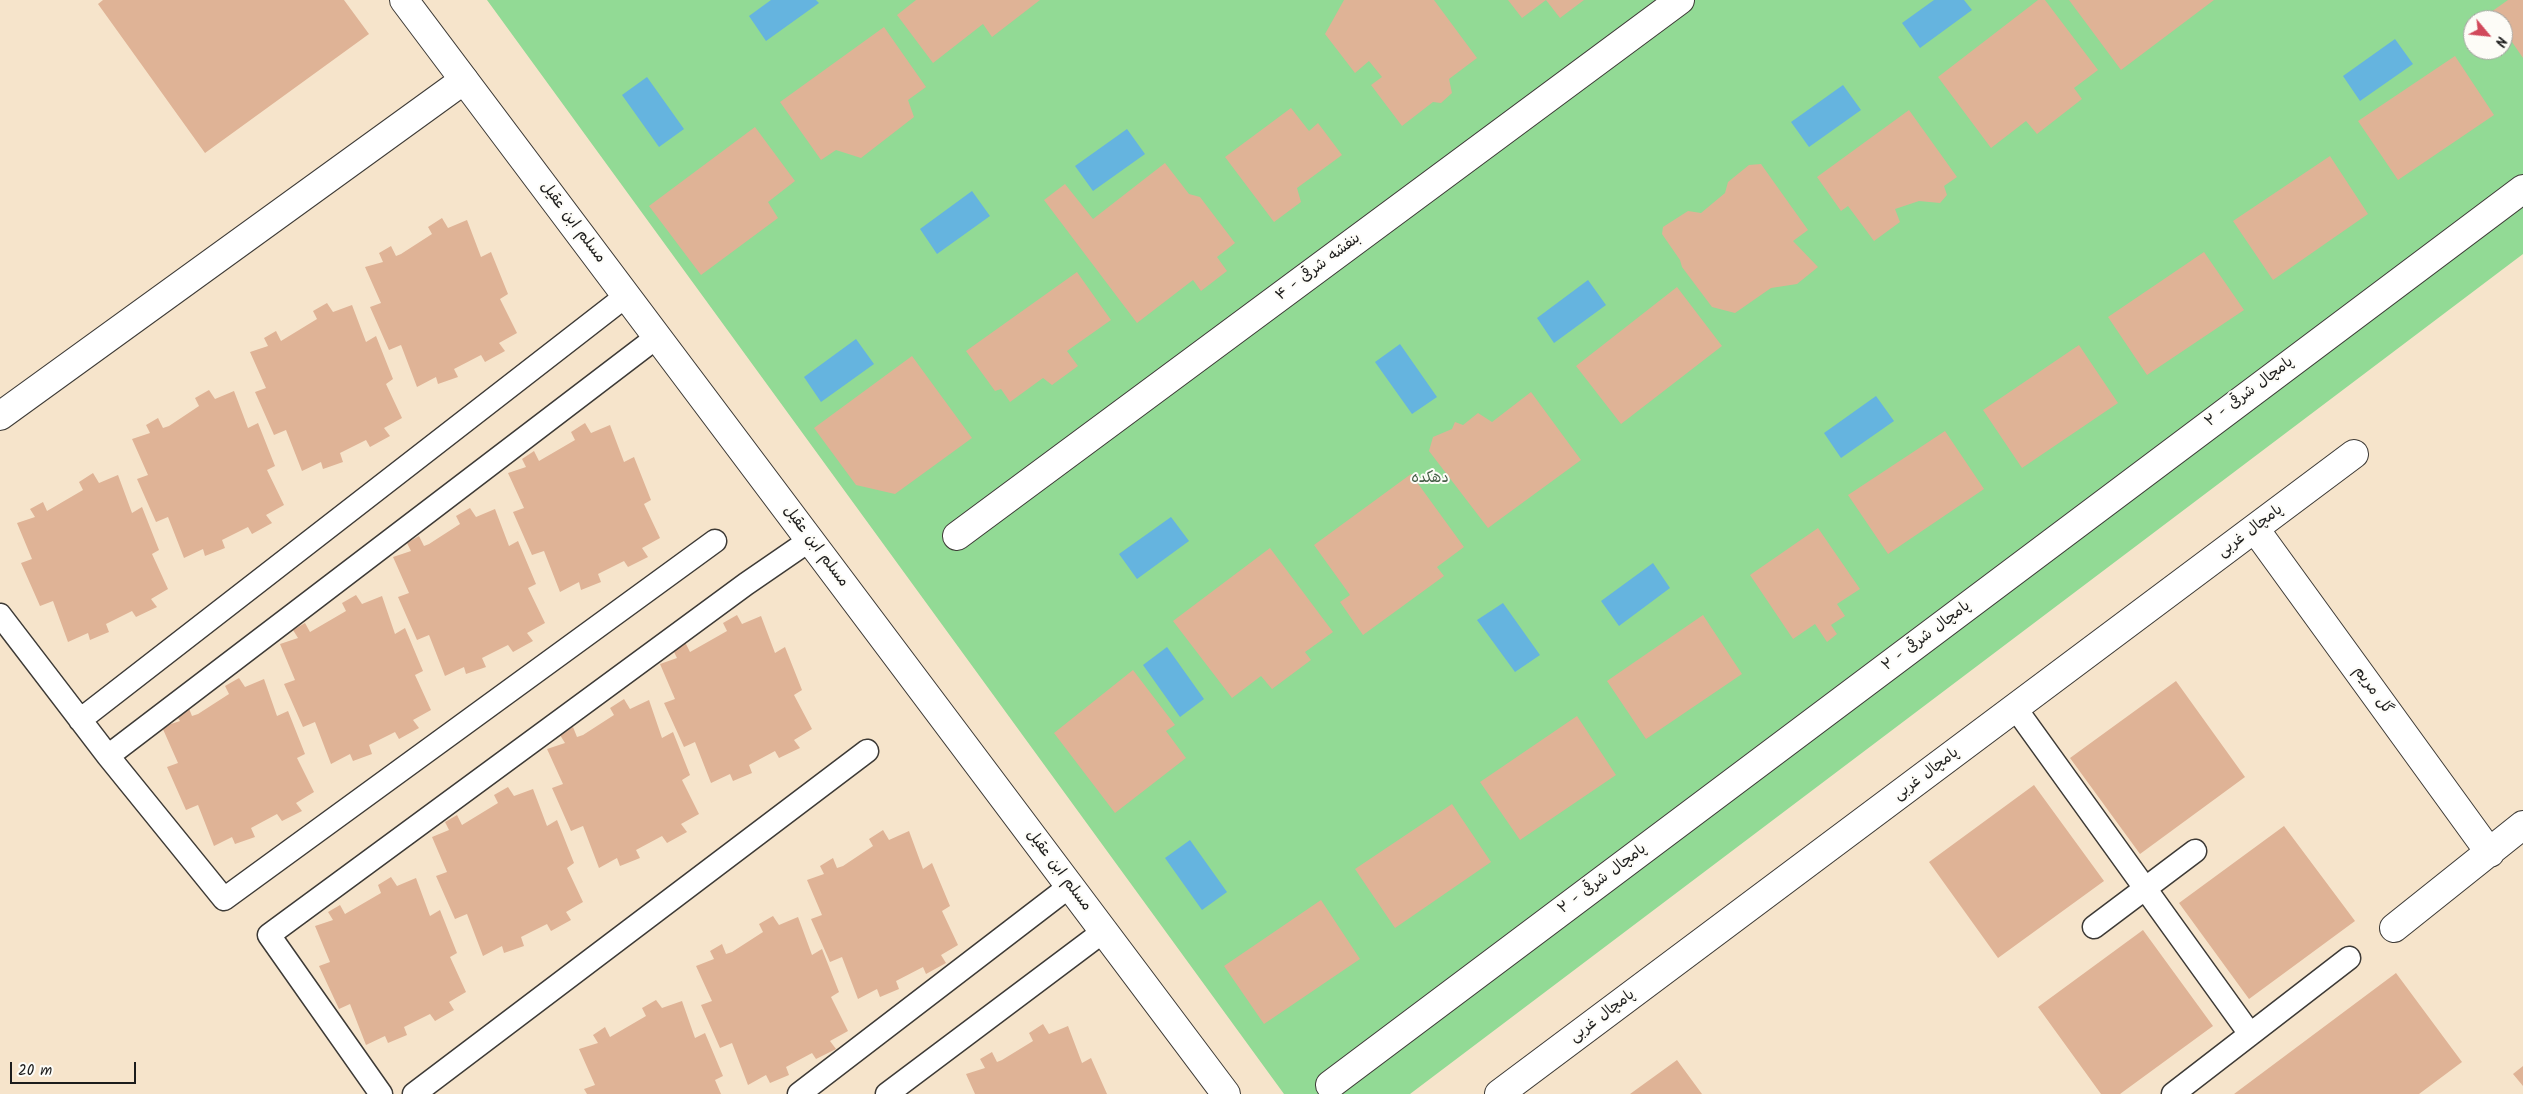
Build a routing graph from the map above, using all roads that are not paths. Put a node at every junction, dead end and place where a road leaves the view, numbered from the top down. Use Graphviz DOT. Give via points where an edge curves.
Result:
graph roads {
  1 [pos="404,0"];
  2 [pos="1680,0"];
  3 [pos="464,80"];
  4 [pos="2523,189"];
  5 [pos="626,296"];
  6 [pos="656,337"];
  7 [pos="0,416"];
  8 [pos="2354,454"];
  9 [pos="2255,529"];
  10 [pos="957,536"];
  11 [pos="810,540"];
  12 [pos="715,542"];
  13 [pos="0,615"];
  14 [pos="2016,709"];
  15 [pos="80,720"];
  16 [pos="867,751"];
  17 [pos="108,756"];
  18 [pos="2523,825"];
  19 [pos="2195,851"];
  20 [pos="2490,853"];
  21 [pos="1070,886"];
  22 [pos="2145,889"];
  23 [pos="2094,927"];
  24 [pos="2394,928"];
  25 [pos="1104,931"];
  26 [pos="2348,958"];
  27 [pos="2250,1034"];
  28 [pos="1330,1084"];
  29 [pos="1510,1091"];
  30 [pos="381,1094"];
  31 [pos="414,1094"];
  32 [pos="798,1094"];
  33 [pos="887,1094"];
  34 [pos="1226,1094"];
  35 [pos="2173,1094"];
  1 -- 3 [label="street, مسلم ابن عقیل"];
  2 -- 10 [label="street, بنفشه شرقی - ۴"];
  3 -- 5 [label="street, مسلم ابن عقیل"];
  3 -- 7 [label="street"];
  4 -- 28 [label="street, پامچال شرقی - ۲"];
  5 -- 6 [label="street, مسلم ابن عقیل"];
  5 -- 15 [label="lane"];
  6 -- 11 [label="street, مسلم ابن عقیل"];
  6 -- 17 [label="lane"];
  8 -- 9 [label="street, پامچال غربی"];
  9 -- 14 [label="street, پامچال غربی"];
  9 -- 20 [label="street, گل مریم"];
  11 -- 21 [label="street, مسلم ابن عقیل"];
  11 -- 30 [label="lane" via="738,589 269,935"];
  12 -- 17 [label="lane" via="224,899"];
  13 -- 15 [label="lane"];
  14 -- 22 [label="lane"];
  14 -- 29 [label="street, پامچال غربی"];
  15 -- 17 [label="lane"];
  16 -- 31 [label="lane"];
  18 -- 20 [label="street"];
  19 -- 22 [label="lane"];
  20 -- 24 [label="street"];
  21 -- 25 [label="street, مسلم ابن عقیل"];
  21 -- 32 [label="lane"];
  22 -- 23 [label="lane"];
  22 -- 27 [label="lane"];
  25 -- 33 [label="lane"];
  25 -- 34 [label="street, مسلم ابن عقیل"];
  26 -- 27 [label="lane"];
  27 -- 35 [label="lane"];
}
